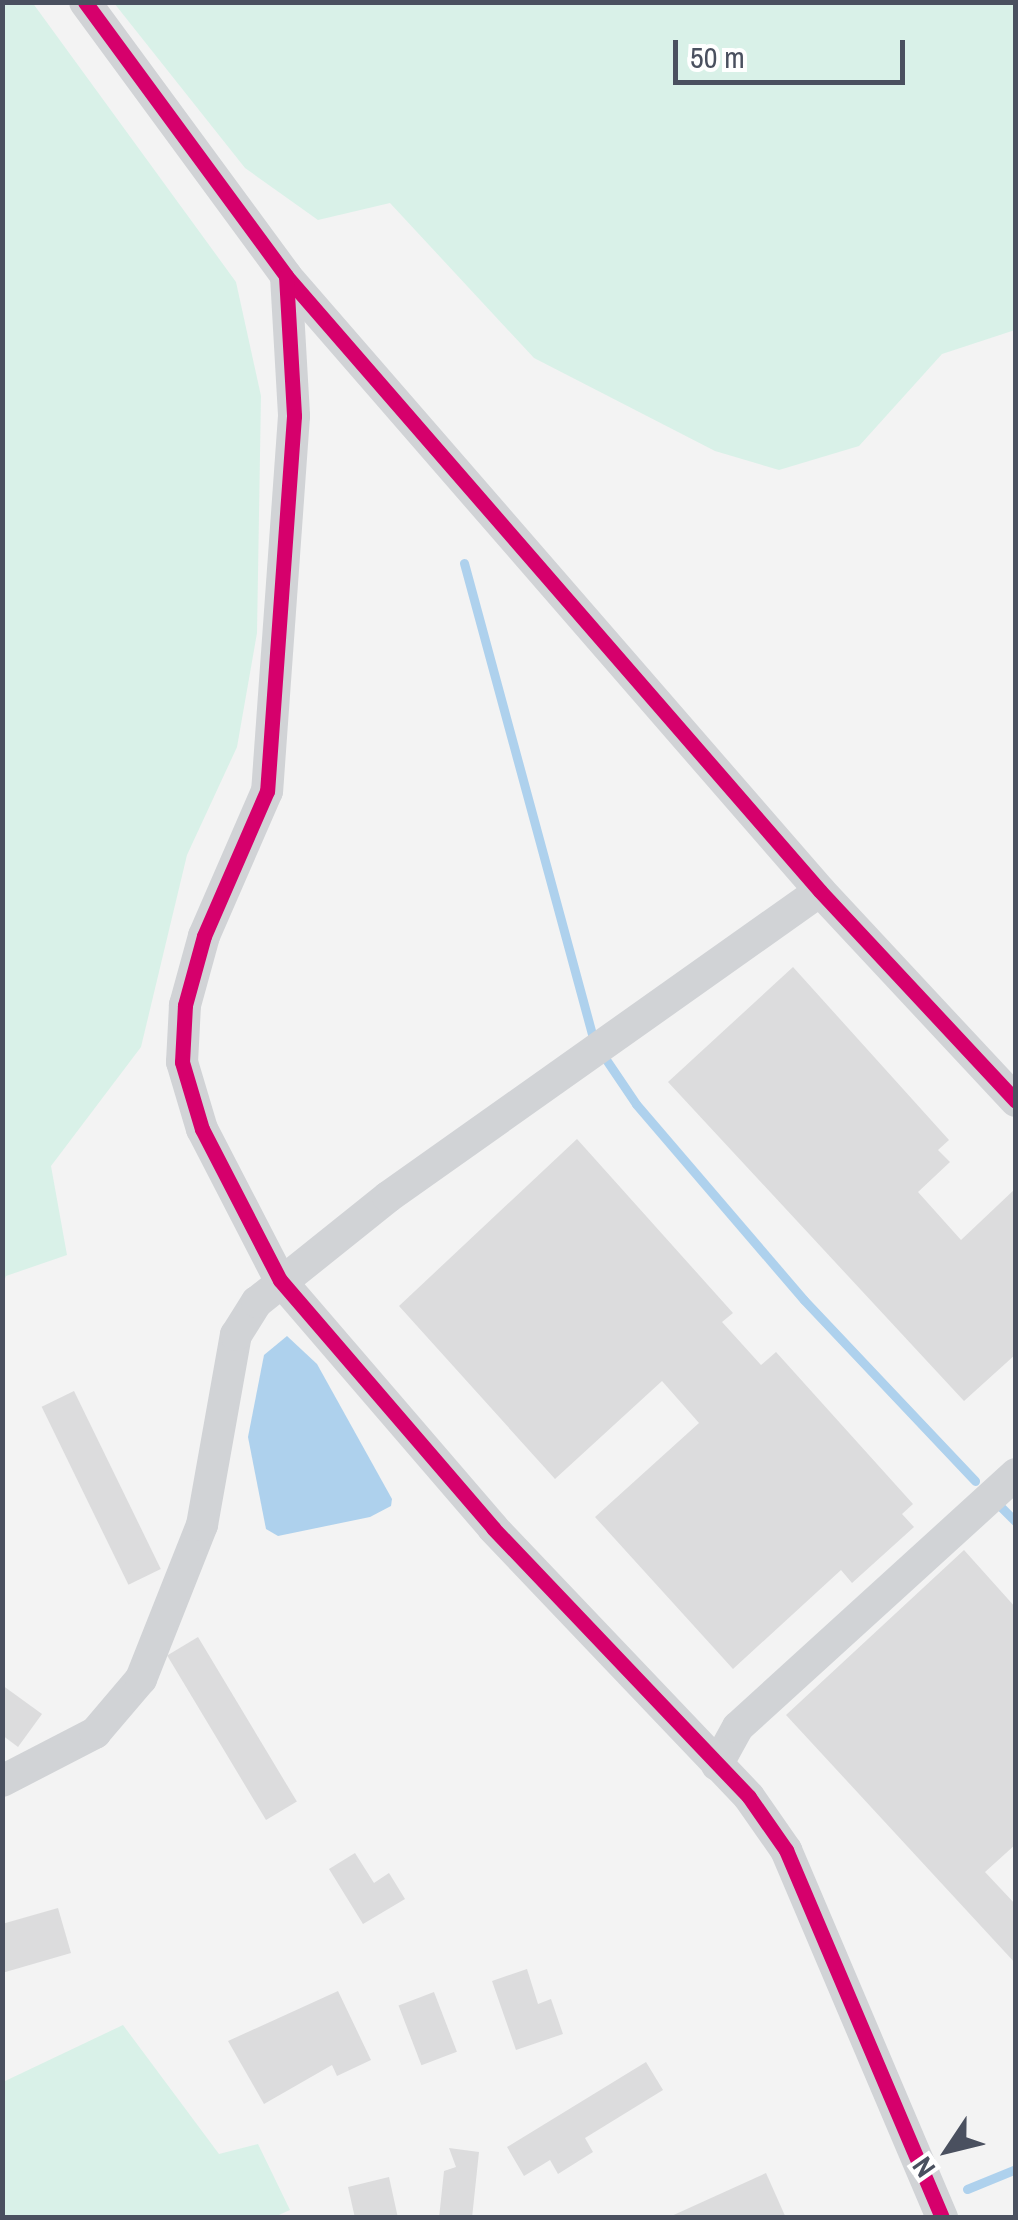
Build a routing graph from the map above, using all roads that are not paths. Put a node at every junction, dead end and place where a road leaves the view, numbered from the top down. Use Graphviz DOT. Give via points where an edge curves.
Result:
graph roads {
  1 [pos="85,2"];
  2 [pos="286,276"];
  3 [pos="820,891"];
  4 [pos="1016,1102"];
  5 [pos="280,1280"];
  6 [pos="1016,1474"];
  7 [pos="717,1764"];
  8 [pos="2,1780"];
  9 [pos="942,2218"];
  1 -- 2 [label="street"];
  2 -- 3 [label="street"];
  2 -- 5 [label="street" via="294,416 267,791 204,936 185,1005 182,1062 202,1129"];
  3 -- 4 [label="street"];
  3 -- 5 [label="street"];
  5 -- 7 [label="street" via="492,1528"];
  5 -- 8 [label="street" via="236,1335 202,1525 141,1679 95,1734"];
  6 -- 7 [label="street" via="738,1727"];
  7 -- 9 [label="street" via="786,1850"];
}
